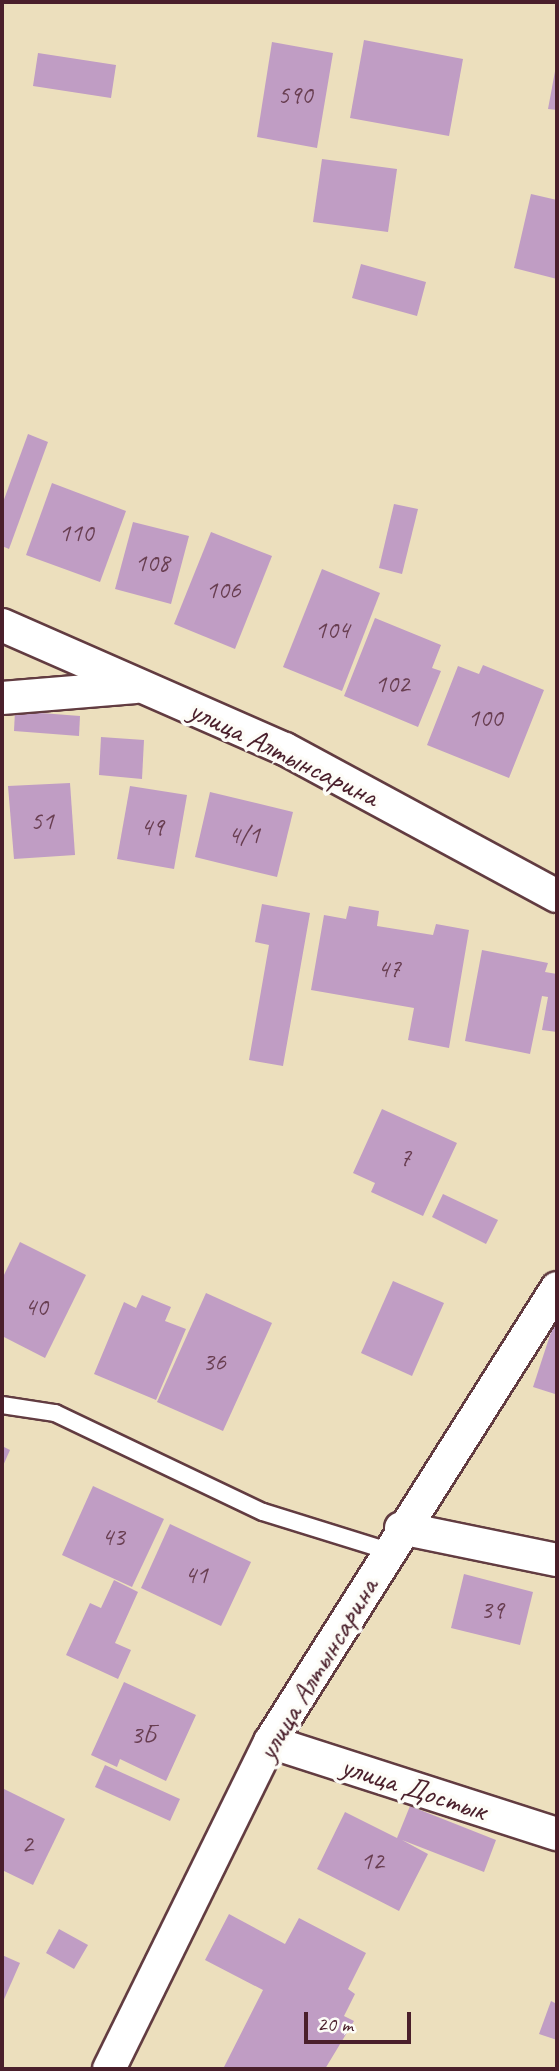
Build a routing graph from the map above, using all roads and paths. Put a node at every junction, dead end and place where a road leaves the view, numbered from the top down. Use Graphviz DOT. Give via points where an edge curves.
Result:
graph roads {
  1 [pos="2,625"];
  2 [pos="142,686"];
  3 [pos="2,698"];
  4 [pos="557,897"];
  5 [pos="557,1288"];
  6 [pos="2,1405"];
  7 [pos="395,1540"];
  8 [pos="557,1560"];
  9 [pos="270,1742"];
  10 [pos="557,1834"];
  11 [pos="108,2069"];
  1 -- 2 [label="street, улица Алтынсарина"];
  2 -- 3 [label="street"];
  2 -- 4 [label="street, улица Алтынсарина" via="285,748"];
  5 -- 7 [label="street, улица Алтынсарина"];
  6 -- 7 [label="lane" via="55,1412 263,1511"];
  7 -- 8 [label="street"];
  7 -- 9 [label="street, улица Алтынсарина"];
  9 -- 10 [label="street, улица Достык"];
  9 -- 11 [label="street, улица Алтынсарина"];
}
